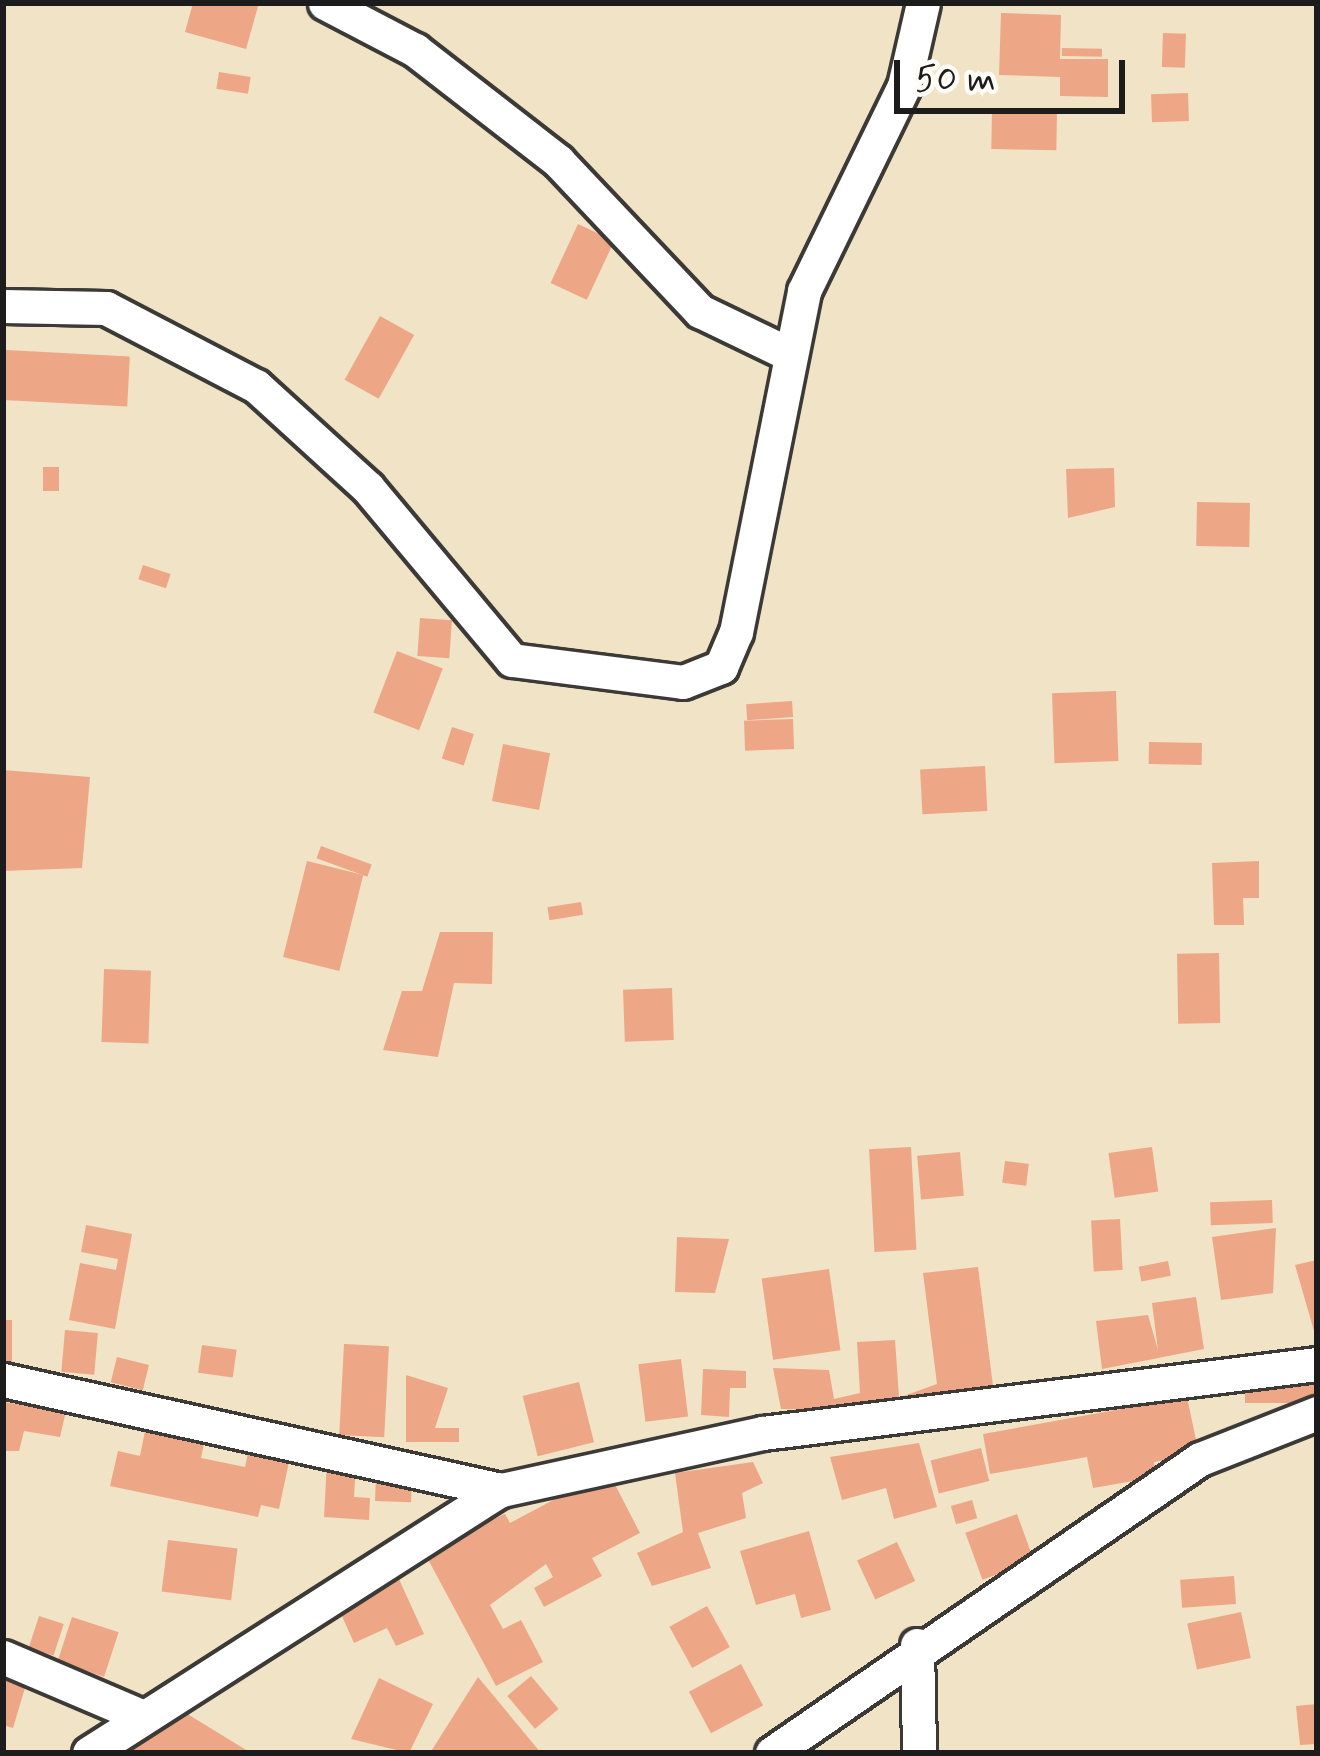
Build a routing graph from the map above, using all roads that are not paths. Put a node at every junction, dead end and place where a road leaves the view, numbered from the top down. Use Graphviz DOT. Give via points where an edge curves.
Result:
graph roads {
  1 [pos="325,3"];
  2 [pos="923,3"];
  3 [pos="3,306"];
  4 [pos="788,353"];
  5 [pos="1317,1364"];
  6 [pos="3,1380"];
  7 [pos="1317,1413"];
  8 [pos="501,1490"];
  9 [pos="917,1645"];
  10 [pos="3,1657"];
  11 [pos="141,1716"];
  12 [pos="89,1753"];
  13 [pos="772,1753"];
  14 [pos="919,1753"];
  1 -- 4 [label="street" via="415,50 558,160 700,310"];
  2 -- 4 [label="street" via="904,86 804,290"];
  3 -- 4 [label="street" via="106,308 256,386 368,488 512,660 640,683 721,667"];
  5 -- 8 [label="street" via="763,1433"];
  6 -- 8 [label="street"];
  7 -- 9 [label="street" via="1200,1459"];
  8 -- 11 [label="street"];
  9 -- 13 [label="street"];
  9 -- 14 [label="street"];
  10 -- 11 [label="street"];
  11 -- 12 [label="street"];
}
